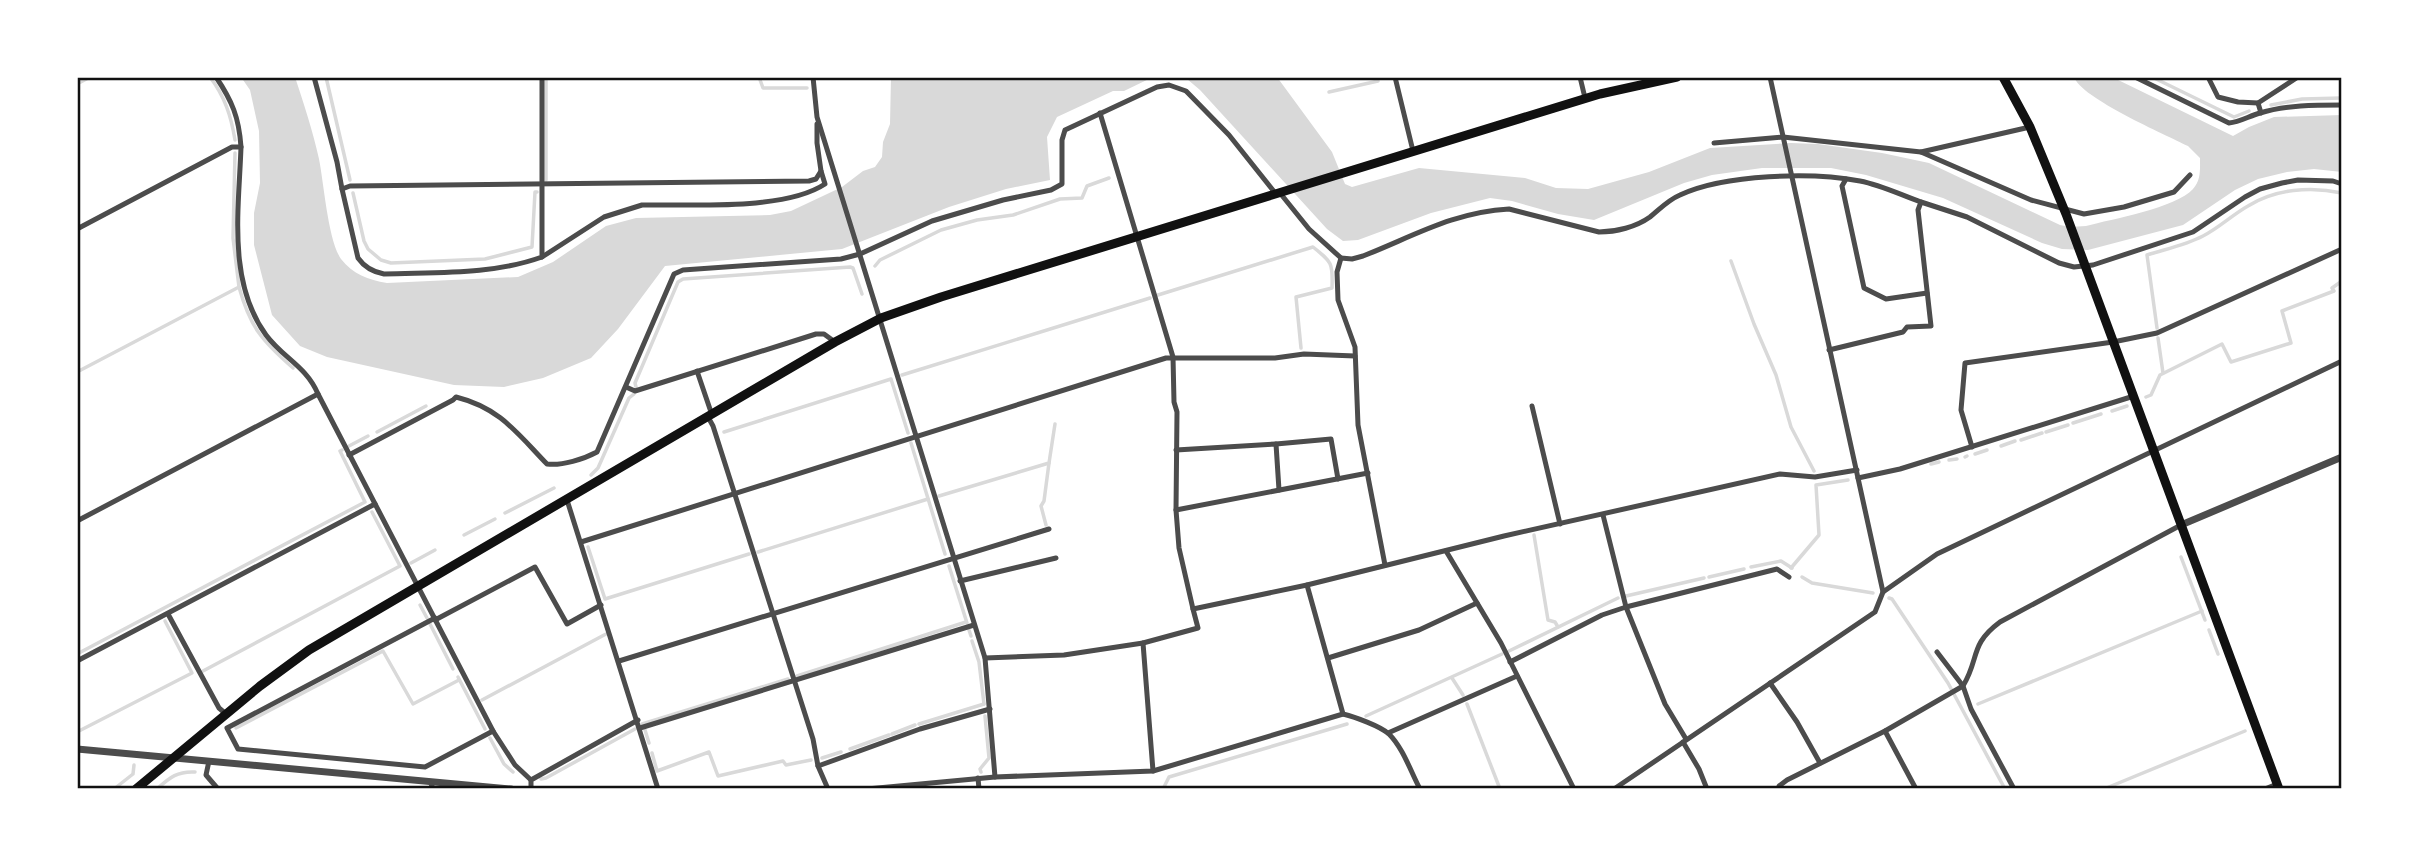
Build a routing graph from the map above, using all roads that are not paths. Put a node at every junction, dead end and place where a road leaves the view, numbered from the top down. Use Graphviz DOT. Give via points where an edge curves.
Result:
graph roads {
  1 [pos="216,77"];
  2 [pos="314,77"];
  3 [pos="542,77"];
  4 [pos="814,77"];
  5 [pos="1395,77"];
  6 [pos="1580,77"];
  7 [pos="1677,77"];
  8 [pos="1770,77"];
  9 [pos="2003,77"];
  10 [pos="2135,77"];
  11 [pos="2208,77"];
  12 [pos="2298,77"];
  13 [pos="1585,99"];
  14 [pos="2258,103"];
  15 [pos="2342,105"];
  16 [pos="1100,113"];
  17 [pos="2261,113"];
  18 [pos="817,117"];
  19 [pos="2031,127"];
  20 [pos="1783,138"];
  21 [pos="1714,143"];
  22 [pos="241,147"];
  23 [pos="1413,151"];
  24 [pos="1921,152"];
  25 [pos="821,171"];
  26 [pos="1791,175"];
  27 [pos="2190,175"];
  28 [pos="1846,179"];
  29 [pos="2342,184"];
  30 [pos="542,186"];
  31 [pos="342,189"];
  32 [pos="1280,193"];
  33 [pos="1921,202"];
  34 [pos="2065,211"];
  35 [pos="77,229"];
  36 [pos="1136,237"];
  37 [pos="2342,249"];
  38 [pos="859,252"];
  39 [pos="542,257"];
  40 [pos="1341,258"];
  41 [pos="2084,263"];
  42 [pos="1927,293"];
  43 [pos="881,318"];
  44 [pos="835,342"];
  45 [pos="2113,342"];
  46 [pos="1829,350"];
  47 [pos="1355,356"];
  48 [pos="1173,357"];
  49 [pos="2342,361"];
  50 [pos="697,371"];
  51 [pos="626,387"];
  52 [pos="318,394"];
  53 [pos="2134,396"];
  54 [pos="1532,406"];
  55 [pos="710,416"];
  56 [pos="915,438"];
  57 [pos="1276,444"];
  58 [pos="1972,447"];
  59 [pos="1176,450"];
  60 [pos="2154,452"];
  61 [pos="349,455"];
  62 [pos="2342,457"];
  63 [pos="1857,470"];
  64 [pos="1368,474"];
  65 [pos="1858,478"];
  66 [pos="1338,479"];
  67 [pos="1279,490"];
  68 [pos="734,493"];
  69 [pos="567,500"];
  70 [pos="375,504"];
  71 [pos="1176,510"];
  72 [pos="1603,515"];
  73 [pos="77,521"];
  74 [pos="1560,524"];
  75 [pos="2181,524"];
  76 [pos="1049,529"];
  77 [pos="581,541"];
  78 [pos="1446,551"];
  79 [pos="953,558"];
  80 [pos="1056,558"];
  81 [pos="1385,565"];
  82 [pos="1789,577"];
  83 [pos="960,581"];
  84 [pos="1307,585"];
  85 [pos="418,587"];
  86 [pos="1883,592"];
  87 [pos="1477,603"];
  88 [pos="601,605"];
  89 [pos="1626,607"];
  90 [pos="1193,609"];
  91 [pos="167,614"];
  92 [pos="773,614"];
  93 [pos="435,619"];
  94 [pos="974,625"];
  95 [pos="1143,643"];
  96 [pos="1937,652"];
  97 [pos="985,658"];
  98 [pos="1328,658"];
  99 [pos="77,661"];
  100 [pos="619,661"];
  101 [pos="1510,662"];
  102 [pos="1517,676"];
  103 [pos="794,681"];
  104 [pos="1770,683"];
  105 [pos="1961,687"];
  106 [pos="990,709"];
  107 [pos="226,714"];
  108 [pos="1343,714"];
  109 [pos="638,720"];
  110 [pos="640,728"];
  111 [pos="493,731"];
  112 [pos="1885,731"];
  113 [pos="1388,733"];
  114 [pos="1685,740"];
  115 [pos="77,749"];
  116 [pos="173,758"];
  117 [pos="209,761"];
  118 [pos="1820,763"];
  119 [pos="818,766"];
  120 [pos="1153,771"];
  121 [pos="995,777"];
  122 [pos="978,778"];
  123 [pos="531,780"];
  124 [pos="432,786"];
  125 [pos="2278,787"];
  126 [pos="136,789"];
  127 [pos="218,789"];
  128 [pos="511,789"];
  129 [pos="531,789"];
  130 [pos="659,789"];
  131 [pos="828,789"];
  132 [pos="867,789"];
  133 [pos="979,789"];
  134 [pos="1420,789"];
  135 [pos="1574,789"];
  136 [pos="1614,789"];
  137 [pos="1707,789"];
  138 [pos="1779,789"];
  139 [pos="1916,789"];
  140 [pos="2014,789"];
  141 [pos="2265,789"];
  1 -- 22 [label="street" via="239,122"];
  2 -- 31 [label="street"];
  3 -- 30 [label="street"];
  4 -- 18 [label="street"];
  5 -- 23 [label="street"];
  6 -- 13 [label="street"];
  7 -- 13 [label="main road"];
  8 -- 20 [label="street"];
  9 -- 19 [label="main road"];
  10 -- 17 [label="street" via="2229,123"];
  11 -- 14 [label="street" via="2218,97"];
  12 -- 14 [label="street"];
  13 -- 23 [label="main road"];
  14 -- 17 [label="street"];
  15 -- 17 [label="street"];
  16 -- 32 [label="street" via="1157,87 1179,87"];
  16 -- 36 [label="street"];
  16 -- 38 [label="street" via="1063,134 1063,179 1058,187 932,221"];
  18 -- 25 [label="street"];
  18 -- 38 [label="street"];
  19 -- 24 [label="street"];
  19 -- 34 [label="main road"];
  20 -- 21 [label="street"];
  20 -- 24 [label="street"];
  20 -- 26 [label="street"];
  22 -- 35 [label="street" via="232,147"];
  22 -- 52 [label="street" via="237,233 252,311 266,335 302,368"];
  23 -- 32 [label="main road"];
  24 -- 34 [label="street"];
  25 -- 30 [label="street" via="809,181"];
  25 -- 39 [label="street" via="825,184 805,195 781,200 642,205 621,210"];
  26 -- 28 [label="street"];
  26 -- 40 [label="street" via="1743,178 1683,193 1648,218 1613,232 1509,209 1495,210 1435,224 1363,256"];
  26 -- 46 [label="street"];
  27 -- 34 [label="street" via="2174,192 2124,207 2084,214"];
  28 -- 33 [label="street"];
  28 -- 42 [label="street" via="1842,186 1864,289 1886,299"];
  29 -- 41 [label="street" via="2298,180 2260,189 2193,232"];
  30 -- 31 [label="street"];
  30 -- 39 [label="street"];
  31 -- 39 [label="street" via="358,258 376,272 499,269"];
  32 -- 36 [label="main road"];
  32 -- 40 [label="street"];
  33 -- 41 [label="street" via="1966,217 2059,263 2074,267"];
  33 -- 42 [label="street" via="1918,210"];
  34 -- 41 [label="main road"];
  36 -- 43 [label="main road"];
  36 -- 48 [label="street"];
  37 -- 45 [label="street" via="2157,333"];
  38 -- 43 [label="street"];
  38 -- 51 [label="street" via="841,259 674,274"];
  40 -- 47 [label="street" via="1338,300"];
  41 -- 45 [label="main road"];
  42 -- 46 [label="street" via="1931,326 1908,327"];
  43 -- 44 [label="main road"];
  43 -- 56 [label="street"];
  44 -- 50 [label="street" via="816,334"];
  44 -- 55 [label="main road"];
  45 -- 53 [label="main road"];
  45 -- 58 [label="street" via="1965,363 1961,410"];
  46 -- 63 [label="street"];
  47 -- 48 [label="street"];
  47 -- 64 [label="street" via="1359,425"];
  48 -- 56 [label="street"];
  48 -- 59 [label="street"];
  49 -- 60 [label="street"];
  50 -- 51 [label="street" via="635,391"];
  50 -- 55 [label="street"];
  51 -- 61 [label="street" via="597,452 554,465 547,464 493,410 456,397"];
  52 -- 61 [label="street"];
  52 -- 73 [label="street"];
  53 -- 58 [label="street"];
  53 -- 60 [label="main road"];
  54 -- 74 [label="street"];
  55 -- 68 [label="street"];
  55 -- 69 [label="main road"];
  56 -- 68 [label="street"];
  56 -- 79 [label="street"];
  57 -- 59 [label="street"];
  57 -- 66 [label="street" via="1331,439"];
  57 -- 67 [label="street"];
  58 -- 65 [label="street"];
  59 -- 71 [label="street"];
  60 -- 75 [label="main road"];
  60 -- 86 [label="street" via="1937,554"];
  61 -- 70 [label="street"];
  62 -- 75 [label="street"];
  63 -- 65 [label="street"];
  63 -- 72 [label="street" via="1815,477 1780,474"];
  64 -- 66 [label="street"];
  64 -- 81 [label="street"];
  65 -- 86 [label="street"];
  66 -- 67 [label="street"];
  67 -- 71 [label="street"];
  68 -- 77 [label="street"];
  68 -- 92 [label="street"];
  69 -- 77 [label="street"];
  69 -- 85 [label="main road"];
  70 -- 85 [label="street"];
  70 -- 91 [label="street"];
  71 -- 90 [label="street"];
  72 -- 74 [label="street"];
  72 -- 89 [label="street"];
  74 -- 78 [label="street"];
  75 -- 105 [label="street" via="1986,632"];
  75 -- 125 [label="main road"];
  76 -- 79 [label="street"];
  77 -- 88 [label="street"];
  78 -- 81 [label="street"];
  78 -- 87 [label="street"];
  79 -- 83 [label="street"];
  79 -- 92 [label="street"];
  80 -- 83 [label="street"];
  81 -- 84 [label="street"];
  82 -- 89 [label="street" via="1777,569"];
  83 -- 94 [label="street"];
  84 -- 90 [label="street"];
  84 -- 98 [label="street"];
  85 -- 93 [label="street"];
  85 -- 107 [label="main road" via="309,650"];
  86 -- 104 [label="street" via="1875,612"];
  87 -- 98 [label="street" via="1419,630"];
  87 -- 101 [label="street"];
  88 -- 93 [label="street" via="567,624 535,566"];
  88 -- 100 [label="street"];
  89 -- 101 [label="street"];
  89 -- 114 [label="street" via="1665,704"];
  90 -- 95 [label="street" via="1198,628"];
  91 -- 99 [label="street"];
  91 -- 107 [label="street"];
  92 -- 100 [label="street"];
  92 -- 103 [label="street"];
  93 -- 111 [label="street"];
  93 -- 111 [label="street" via="227,728 238,749 425,767"];
  94 -- 97 [label="street"];
  94 -- 103 [label="street"];
  95 -- 97 [label="street" via="1064,655"];
  95 -- 120 [label="street"];
  96 -- 105 [label="street"];
  97 -- 106 [label="street"];
  98 -- 108 [label="street"];
  100 -- 109 [label="street"];
  101 -- 102 [label="street"];
  102 -- 113 [label="street"];
  102 -- 135 [label="street"];
  103 -- 110 [label="street"];
  103 -- 119 [label="street"];
  104 -- 114 [label="street"];
  104 -- 118 [label="street"];
  105 -- 112 [label="street"];
  105 -- 140 [label="street"];
  106 -- 119 [label="street"];
  106 -- 121 [label="street"];
  107 -- 116 [label="main road"];
  108 -- 113 [label="street"];
  108 -- 120 [label="street"];
  109 -- 110 [label="street"];
  109 -- 123 [label="street"];
  110 -- 130 [label="street"];
  111 -- 123 [label="street" via="514,765"];
  112 -- 118 [label="street"];
  112 -- 139 [label="street"];
  113 -- 134 [label="street"];
  114 -- 136 [label="street"];
  114 -- 137 [label="street"];
  115 -- 116 [label="street"];
  116 -- 117 [label="street"];
  116 -- 126 [label="main road"];
  117 -- 124 [label="street"];
  117 -- 127 [label="street" via="206,775"];
  118 -- 138 [label="street"];
  119 -- 131 [label="street"];
  120 -- 121 [label="street"];
  121 -- 122 [label="street"];
  122 -- 132 [label="street"];
  122 -- 133 [label="street"];
  123 -- 129 [label="street"];
  124 -- 128 [label="street"];
  125 -- 141 [label="street"];
}
